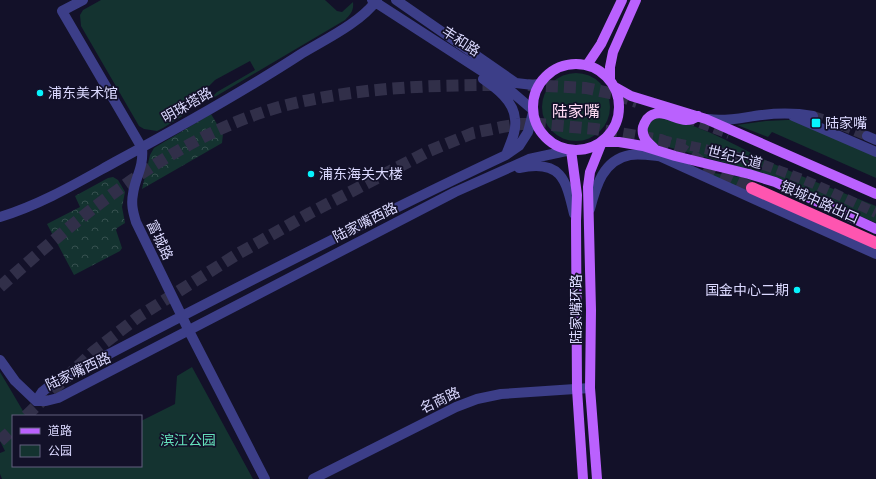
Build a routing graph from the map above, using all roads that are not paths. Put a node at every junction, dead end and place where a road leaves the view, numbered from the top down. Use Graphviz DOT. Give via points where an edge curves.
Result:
graph roads {
  1 [pos="83,0"];
  2 [pos="396,0"];
  3 [pos="622,0"];
  4 [pos="636,0"];
  5 [pos="375,1"];
  6 [pos="461,58"];
  7 [pos="587,65"];
  8 [pos="539,84"];
  9 [pos="613,84"];
  10 [pos="533,111"];
  11 [pos="786,113"];
  12 [pos="813,116"];
  13 [pos="702,117"];
  14 [pos="602,142"];
  15 [pos="142,148"];
  16 [pos="571,150"];
  17 [pos="876,152"];
  18 [pos="657,153"];
  19 [pos="506,155"];
  20 [pos="499,172"];
  21 [pos="752,188"];
  22 [pos="876,194"];
  23 [pos="589,212"];
  24 [pos="0,217"];
  25 [pos="576,221"];
  26 [pos="876,228"];
  27 [pos="876,243"];
  28 [pos="876,254"];
  29 [pos="181,316"];
  30 [pos="188,331"];
  31 [pos="0,360"];
  32 [pos="577,388"];
  33 [pos="590,388"];
  34 [pos="36,401"];
  35 [pos="265,479"];
  36 [pos="313,479"];
  37 [pos="583,479"];
  38 [pos="597,479"];
  1 -- 15 [label="street" via="62,11"];
  2 -- 8 [label="street, 丰和路" via="516,83"];
  3 -- 7 [label="main road" via="601,44"];
  4 -- 9 [label="main road" via="613,52 610,68"];
  5 -- 6 [label="street, 丰和路"];
  5 -- 15 [label="street, 明珠塔路" via="363,16 267,76"];
  6 -- 10 [label="street, 丰和路" via="505,86"];
  6 -- 19 [label="street" via="464,66 490,84 507,99 514,110 514,132"];
  7 -- 8 [label="main road" via="573,64 560,67 548,74"];
  7 -- 9 [label="main road" via="600,70"];
  8 -- 10 [label="main road" via="534,96"];
  9 -- 13 [label="main road, 世纪大道" via="631,96"];
  9 -- 14 [label="main road" via="619,99 620,111 617,123"];
  10 -- 16 [label="main road" via="544,137 555,145"];
  10 -- 19 [label="street, 陆家嘴西路" via="528,132 519,146"];
  11 -- 12 [label="street"];
  11 -- 13 [label="street" via="727,120"];
  11 -- 17 [label="street"];
  13 -- 18 [label="main road" via="686,120 660,113 649,117 643,125 643,134"];
  13 -- 22 [label="main road, 世纪大道"];
  14 -- 16 [label="main road" via="582,150"];
  14 -- 18 [label="main road, 世纪大道" via="619,142"];
  14 -- 23 [label="main road, 陆家嘴环路" via="590,172"];
  15 -- 24 [label="street, 明珠塔路" via="43,201"];
  15 -- 29 [label="street, 富城路" via="143,159 133,193 132,208 138,227"];
  16 -- 20 [label="street, 陆家嘴西路" via="530,159"];
  16 -- 25 [label="main road, 陆家嘴环路" via="577,195"];
  18 -- 23 [label="street" via="631,155 620,158 610,165 596,187"];
  18 -- 26 [label="main road, 世纪大道" via="775,182"];
  18 -- 28 [label="street"];
  19 -- 29 [label="street, 陆家嘴西路"];
  20 -- 25 [label="street" via="526,166 541,166 562,176 569,190"];
  20 -- 30 [label="street, 陆家嘴西路" via="448,195"];
  21 -- 27 [label="highway, 银城中路出口"];
  23 -- 33 [label="main road, 陆家嘴环路"];
  25 -- 32 [label="main road, 陆家嘴环路"];
  29 -- 30 [label="street, 富城路"];
  29 -- 34 [label="street, 陆家嘴西路" via="52,384"];
  30 -- 34 [label="street, 陆家嘴西路" via="58,398"];
  30 -- 35 [label="street, 富城路"];
  31 -- 34 [label="street" via="15,381"];
  32 -- 33 [label="street, 名商路"];
  32 -- 36 [label="street, 名商路" via="502,394 477,399 456,407"];
  32 -- 37 [label="main road, 陆家嘴环路"];
  33 -- 38 [label="main road, 陆家嘴环路"];
}
